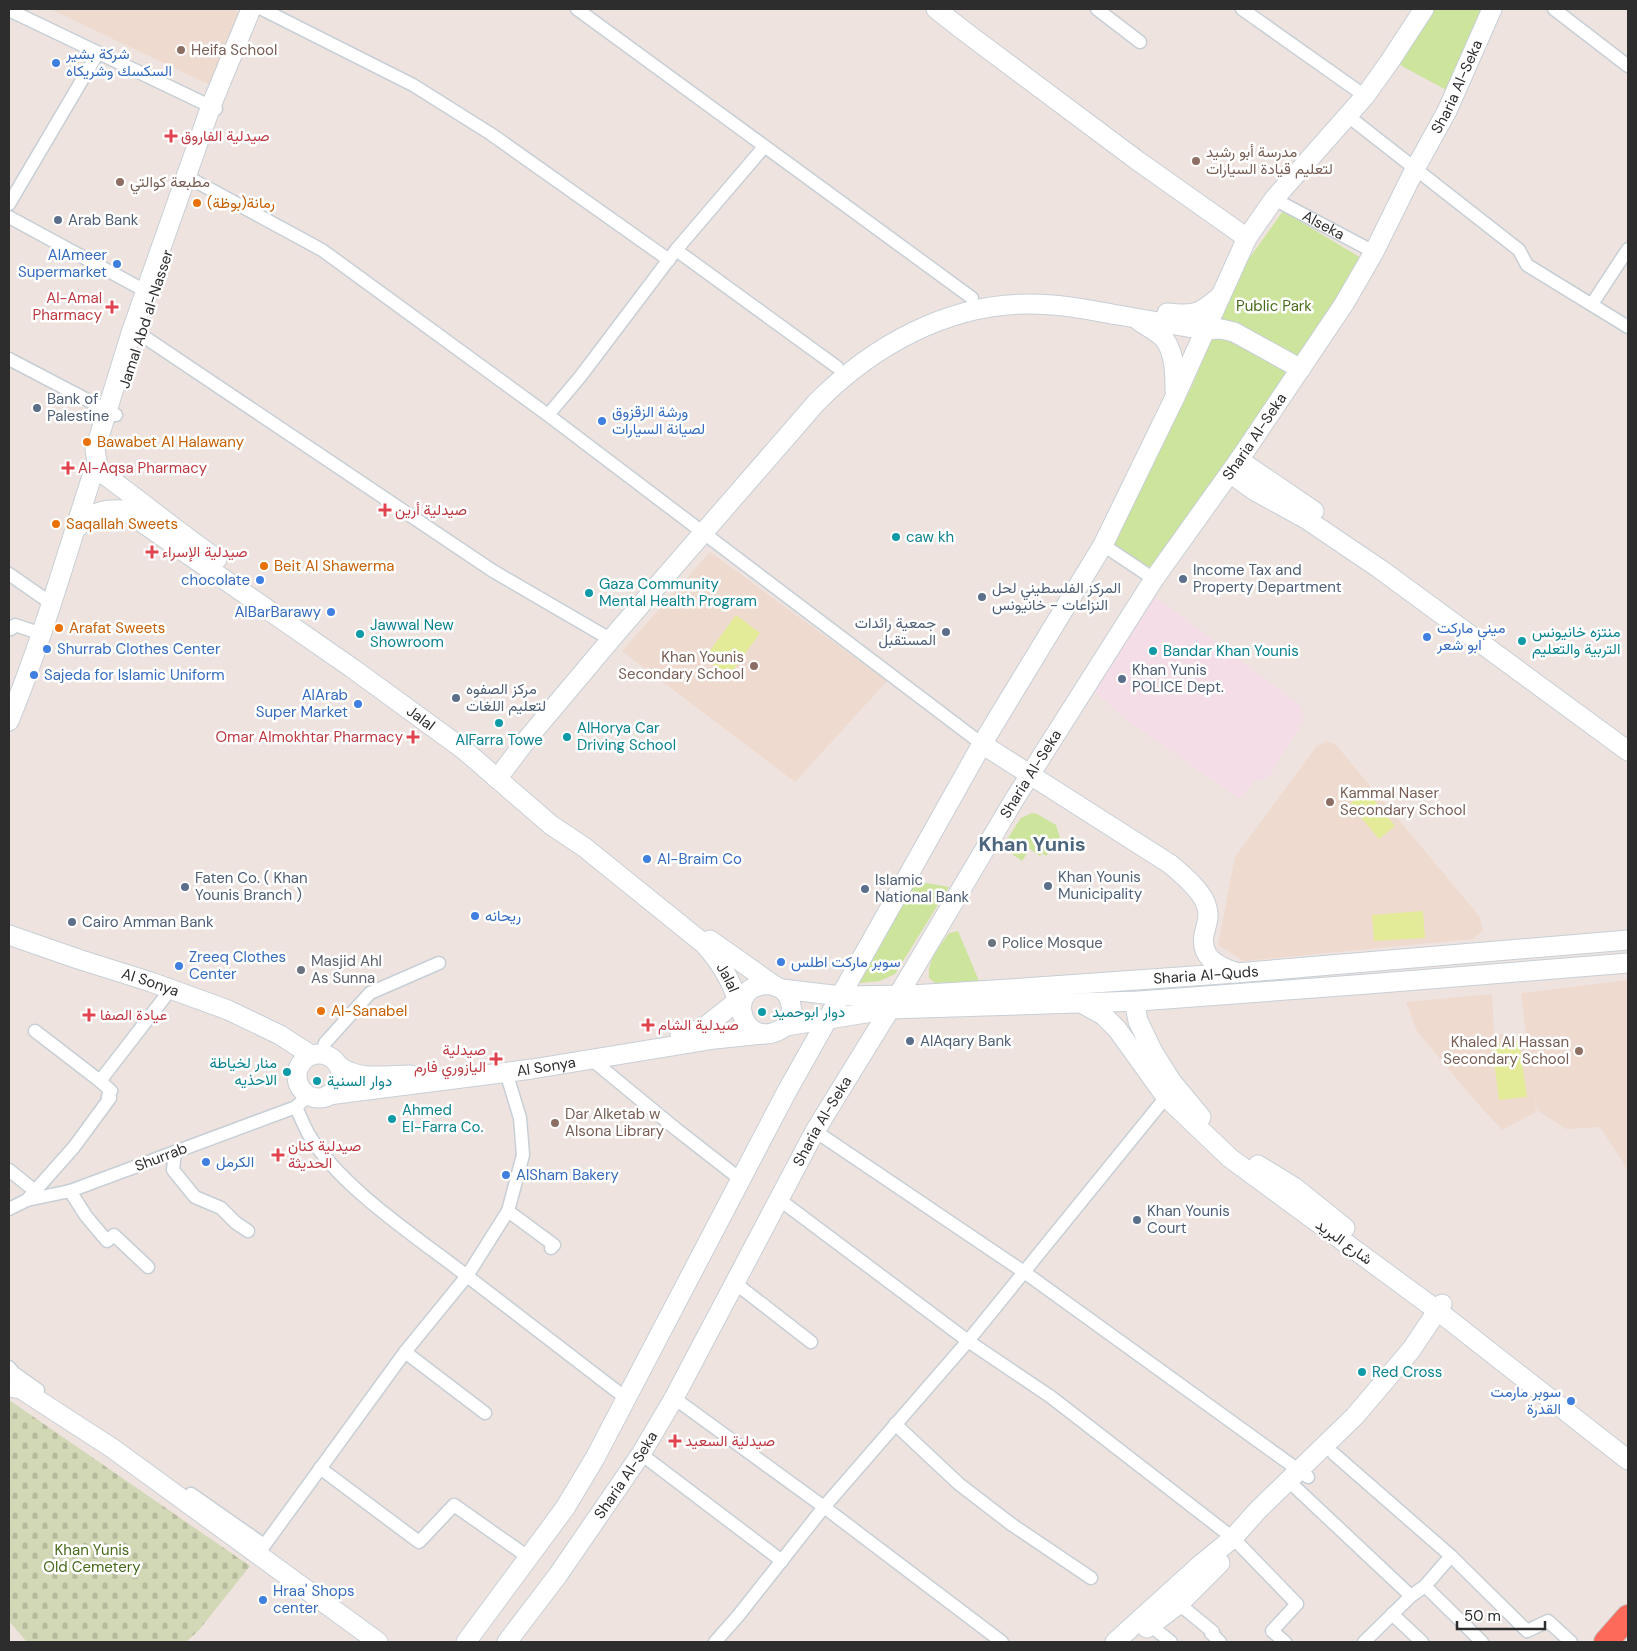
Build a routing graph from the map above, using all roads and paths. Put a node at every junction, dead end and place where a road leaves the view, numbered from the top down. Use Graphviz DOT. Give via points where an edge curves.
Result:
graph roads {
  1 [pos="251,9"];
  2 [pos="262,9"];
  3 [pos="577,9"];
  4 [pos="936,9"];
  5 [pos="1097,9"];
  6 [pos="1242,9"];
  7 [pos="1424,9"];
  8 [pos="1492,9"];
  9 [pos="1554,9"];
  10 [pos="9,10"];
  11 [pos="1140,42"];
  12 [pos="98,53"];
  13 [pos="1628,66"];
  14 [pos="1365,96"];
  15 [pos="215,108"];
  16 [pos="1348,116"];
  17 [pos="764,147"];
  18 [pos="1415,169"];
  19 [pos="195,180"];
  20 [pos="1274,199"];
  21 [pos="9,204"];
  22 [pos="9,217"];
  23 [pos="1247,238"];
  24 [pos="1628,249"];
  25 [pos="1374,252"];
  26 [pos="673,255"];
  27 [pos="148,292"];
  28 [pos="1220,296"];
  29 [pos="972,298"];
  30 [pos="1592,304"];
  31 [pos="1134,318"];
  32 [pos="1628,327"];
  33 [pos="1204,330"];
  34 [pos="140,334"];
  35 [pos="9,359"];
  36 [pos="837,367"];
  37 [pos="1301,369"];
  38 [pos="1175,397"];
  39 [pos="112,413"];
  40 [pos="548,415"];
  41 [pos="96,464"];
  42 [pos="1234,467"];
  43 [pos="77,528"];
  44 [pos="700,530"];
  45 [pos="1103,546"];
  46 [pos="9,574"];
  47 [pos="1154,579"];
  48 [pos="52,604"];
  49 [pos="9,628"];
  50 [pos="42,634"];
  51 [pos="603,635"];
  52 [pos="10,714"];
  53 [pos="1628,741"];
  54 [pos="982,744"];
  55 [pos="1628,751"];
  56 [pos="971,764"];
  57 [pos="497,771"];
  58 [pos="1030,775"];
  59 [pos="1017,795"];
  60 [pos="9,935"];
  61 [pos="1628,940"];
  62 [pos="1628,963"];
  63 [pos="439,964"];
  64 [pos="1236,973"];
  65 [pos="778,987"];
  66 [pos="171,989"];
  67 [pos="841,996"];
  68 [pos="1138,1001"];
  69 [pos="894,1002"];
  70 [pos="742,1003"];
  71 [pos="1081,1003"];
  72 [pos="828,1018"];
  73 [pos="776,1030"];
  74 [pos="35,1031"];
  75 [pos="316,1055"];
  76 [pos="807,1056"];
  77 [pos="591,1059"];
  78 [pos="339,1066"];
  79 [pos="506,1072"];
  80 [pos="100,1081"];
  81 [pos="328,1095"];
  82 [pos="1166,1097"];
  83 [pos="303,1101"];
  84 [pos="815,1131"];
  85 [pos="175,1152"];
  86 [pos="9,1170"];
  87 [pos="740,1179"];
  88 [pos="70,1191"];
  89 [pos="31,1196"];
  90 [pos="780,1200"];
  91 [pos="9,1209"];
  92 [pos="508,1211"];
  93 [pos="248,1231"];
  94 [pos="550,1248"];
  95 [pos="148,1267"];
  96 [pos="1024,1272"];
  97 [pos="467,1276"];
  98 [pos="735,1283"];
  99 [pos="1444,1311"];
  100 [pos="968,1340"];
  101 [pos="811,1342"];
  102 [pos="405,1352"];
  103 [pos="9,1367"];
  104 [pos="9,1388"];
  105 [pos="674,1398"];
  106 [pos="626,1399"];
  107 [pos="485,1413"];
  108 [pos="895,1424"];
  109 [pos="1628,1448"];
  110 [pos="641,1454"];
  111 [pos="1334,1454"];
  112 [pos="1628,1460"];
  113 [pos="320,1468"];
  114 [pos="1300,1478"];
  115 [pos="824,1507"];
  116 [pos="1237,1541"];
  117 [pos="261,1549"];
  118 [pos="1451,1556"];
  119 [pos="528,1557"];
  120 [pos="782,1561"];
  121 [pos="1091,1578"];
  122 [pos="1425,1586"];
  123 [pos="1411,1596"];
  124 [pos="1179,1604"];
  125 [pos="1392,1614"];
  126 [pos="1628,1617"];
  127 [pos="1150,1624"];
  128 [pos="378,1642"];
  129 [pos="466,1642"];
  130 [pos="507,1642"];
  131 [pos="715,1642"];
  132 [pos="1002,1642"];
  133 [pos="1115,1642"];
  134 [pos="1132,1642"];
  135 [pos="1171,1642"];
  136 [pos="1220,1642"];
  137 [pos="1285,1642"];
  138 [pos="1364,1642"];
  139 [pos="1422,1642"];
  140 [pos="1482,1642"];
  141 [pos="1571,1642"];
  142 [pos="1606,1642"];
  1 -- 15 [label="main road, Jamal Abd al-Nasser"];
  2 -- 15 [label="main road, Jamal Abd al-Nasser"];
  2 -- 26 [label="street" via="413,85"];
  3 -- 17 [label="street"];
  4 -- 23 [label="main road" via="1138,161"];
  5 -- 11 [label="street"];
  6 -- 14 [label="street"];
  7 -- 14 [label="main road"];
  8 -- 18 [label="main road, Sharia Al-Seka" via="1446,111"];
  9 -- 13 [label="street"];
  10 -- 12 [label="street"];
  12 -- 15 [label="street"];
  12 -- 21 [label="street"];
  14 -- 16 [label="main road"];
  15 -- 19 [label="main road, Jamal Abd al-Nasser"];
  15 -- 27 [label="main road, Jamal Abd al-Nasser"];
  16 -- 18 [label="street"];
  16 -- 20 [label="main road"];
  17 -- 26 [label="street"];
  17 -- 29 [label="street"];
  18 -- 25 [label="main road, Sharia Al-Seka"];
  18 -- 30 [label="street" via="1519,250 1527,265"];
  19 -- 27 [label="main road, Jamal Abd al-Nasser"];
  19 -- 40 [label="street" via="322,250"];
  20 -- 23 [label="main road"];
  20 -- 25 [label="street, Alseka"];
  22 -- 27 [label="street"];
  23 -- 28 [label="main road"];
  24 -- 30 [label="street"];
  25 -- 37 [label="main road, Sharia Al-Seka"];
  26 -- 36 [label="street"];
  26 -- 40 [label="street"];
  27 -- 34 [label="main road, Jamal Abd al-Nasser"];
  27 -- 39 [label="main road, Jamal Abd al-Nasser"];
  28 -- 29 [label="main road" via="1206,309 1183,315 1052,293 1000,293"];
  28 -- 33 [label="main road"];
  29 -- 36 [label="main road" via="902,328"];
  30 -- 32 [label="street"];
  31 -- 33 [label="main road"];
  31 -- 38 [label="main road" via="1167,344 1175,369"];
  31 -- 44 [label="main road" via="1070,306 1030,304 992,307 967,312 899,339 850,370 822,396"];
  33 -- 37 [label="main road" via="1234,332"];
  33 -- 38 [label="main road"];
  34 -- 39 [label="main road, Jamal Abd al-Nasser"];
  34 -- 51 [label="street" via="493,571"];
  35 -- 39 [label="street"];
  36 -- 44 [label="main road" via="807,397"];
  37 -- 42 [label="main road, Sharia Al-Seka"];
  38 -- 45 [label="main road"];
  39 -- 41 [label="main road, Jamal Abd al-Nasser" via="106,454"];
  40 -- 44 [label="street"];
  41 -- 43 [label="main road, Jamal Abd al-Nasser"];
  41 -- 57 [label="main road, Jalal" via="194,543 429,711"];
  42 -- 47 [label="main road, Sharia Al-Seka"];
  42 -- 53 [label="main road" via="1315,512"];
  42 -- 55 [label="main road" via="1255,491 1306,519 1380,569"];
  43 -- 48 [label="main road, Jamal Abd al-Nasser"];
  43 -- 57 [label="main road, Jalal" via="89,516 100,511 124,510"];
  44 -- 51 [label="main road" via="643,586"];
  44 -- 54 [label="street"];
  44 -- 57 [label="main road"];
  45 -- 47 [label="street"];
  45 -- 54 [label="main road"];
  46 -- 48 [label="street"];
  47 -- 58 [label="main road, Sharia Al-Seka"];
  48 -- 50 [label="main road, Jamal Abd al-Nasser"];
  49 -- 50 [label="street" via="15,626"];
  50 -- 52 [label="main road, Jamal Abd al-Nasser"];
  51 -- 57 [label="main road"];
  54 -- 56 [label="main road"];
  54 -- 58 [label="main road"];
  56 -- 59 [label="main road" via="984,761 1001,768 1013,780"];
  56 -- 67 [label="main road"];
  57 -- 65 [label="main road, Jalal" via="554,821 709,939"];
  57 -- 70 [label="main road, Jalal" via="550,825 584,847 704,943 716,956"];
  58 -- 59 [label="main road, Sharia Al-Seka"];
  58 -- 64 [label="main road" via="1183,875 1207,905 1206,954 1218,966"];
  59 -- 69 [label="main road, Sharia Al-Seka"];
  60 -- 66 [label="main road, Al Sonya"];
  61 -- 64 [label="main road, Sharia Al-Quds"];
  62 -- 68 [label="main road, Sharia Al-Quds"];
  63 -- 75 [label="street" via="370,994"];
  64 -- 69 [label="main road, Sharia Al-Quds" via="1010,989"];
  65 -- 67 [label="main road, Sharia Al-Quds"];
  65 -- 70 [label="main road" via="759,985"];
  65 -- 73 [label="main road" via="788,995 792,1012 790,1021"];
  66 -- 75 [label="main road, Al Sonya" via="228,1010"];
  66 -- 80 [label="street"];
  67 -- 69 [label="main road, Sharia Al-Quds"];
  67 -- 72 [label="main road"];
  68 -- 71 [label="main road, Sharia Al-Quds"];
  68 -- 99 [label="main road, شارع البريد" via="1138,1021 1153,1052 1172,1082 1212,1130 1244,1156 1294,1187"];
  69 -- 71 [label="main road, Sharia Al-Quds"];
  69 -- 72 [label="main road, Sharia Al-Quds"];
  69 -- 84 [label="main road, Sharia Al-Seka"];
  70 -- 73 [label="main road" via="749,1028 756,1032"];
  70 -- 78 [label="main road, Al Sonya" via="692,1032 520,1061 425,1075 368,1076 354,1074"];
  71 -- 82 [label="main road, شارع البريد" via="1103,1015 1117,1029"];
  72 -- 73 [label="main road, Sharia Al-Quds"];
  72 -- 76 [label="main road"];
  73 -- 76 [label="main road" via="800,1035 807,1042"];
  73 -- 77 [label="main road, Al Sonya"];
  74 -- 80 [label="street"];
  75 -- 78 [label="main road, Al Sonya" via="334,1060"];
  75 -- 83 [label="main road" via="301,1064 298,1071"];
  76 -- 87 [label="main road"];
  77 -- 79 [label="main road, Al Sonya"];
  77 -- 87 [label="street"];
  78 -- 81 [label="main road" via="341,1080 334,1092"];
  79 -- 81 [label="main road, Al Sonya"];
  79 -- 92 [label="street" via="520,1118 523,1155"];
  80 -- 89 [label="street" via="111,1090 110,1098 74,1147"];
  81 -- 83 [label="main road, Al Sonya"];
  82 -- 96 [label="street"];
  82 -- 99 [label="main road, شارع البريد" via="1230,1158"];
  83 -- 85 [label="street, Shurrab"];
  83 -- 97 [label="street" via="309,1134 325,1157 358,1191"];
  84 -- 90 [label="main road, Sharia Al-Seka"];
  84 -- 96 [label="street"];
  85 -- 88 [label="street, Shurrab"];
  85 -- 93 [label="street" via="173,1170 195,1197 221,1208"];
  86 -- 89 [label="street"];
  87 -- 106 [label="main road"];
  88 -- 89 [label="street, Shurrab"];
  88 -- 95 [label="street" via="107,1241 114,1235"];
  89 -- 91 [label="street, Shurrab"];
  90 -- 98 [label="main road, Sharia Al-Seka"];
  90 -- 100 [label="street"];
  92 -- 94 [label="street" via="554,1245"];
  92 -- 97 [label="street"];
  96 -- 100 [label="street"];
  96 -- 114 [label="street"];
  97 -- 102 [label="street"];
  97 -- 106 [label="street"];
  98 -- 101 [label="street"];
  98 -- 105 [label="main road, Sharia Al-Seka"];
  99 -- 109 [label="main road, شارع البريد"];
  99 -- 111 [label="main road" via="1422,1350"];
  99 -- 112 [label="main road, شارع البريد"];
  99 -- 114 [label="main road"];
  100 -- 108 [label="street"];
  100 -- 116 [label="street" via="1051,1397"];
  102 -- 107 [label="street"];
  102 -- 113 [label="street"];
  103 -- 117 [label="street"];
  104 -- 117 [label="main road" via="21,1389"];
  105 -- 110 [label="main road, Sharia Al-Seka"];
  105 -- 115 [label="street"];
  106 -- 119 [label="main road" via="565,1508"];
  108 -- 115 [label="street"];
  108 -- 121 [label="street" via="959,1484"];
  110 -- 120 [label="street"];
  110 -- 130 [label="main road, Sharia Al-Seka" via="558,1575"];
  111 -- 114 [label="main road"];
  111 -- 118 [label="street"];
  113 -- 117 [label="street"];
  113 -- 119 [label="street" via="419,1542 454,1505"];
  114 -- 116 [label="main road"];
  114 -- 123 [label="street"];
  115 -- 120 [label="street"];
  115 -- 132 [label="street"];
  116 -- 124 [label="main road"];
  116 -- 133 [label="main road" via="1200,1565"];
  116 -- 137 [label="street" via="1297,1604 1272,1632"];
  117 -- 128 [label="main road"];
  118 -- 122 [label="street"];
  118 -- 141 [label="street" via="1527,1630 1548,1621"];
  119 -- 129 [label="main road"];
  120 -- 131 [label="street"];
  122 -- 123 [label="street"];
  122 -- 140 [label="street"];
  123 -- 125 [label="street"];
  124 -- 127 [label="main road"];
  124 -- 136 [label="street" via="1213,1632"];
  125 -- 138 [label="street"];
  125 -- 139 [label="street"];
  126 -- 142 [label="highway"];
  127 -- 134 [label="main road"];
  127 -- 135 [label="street"];
}
